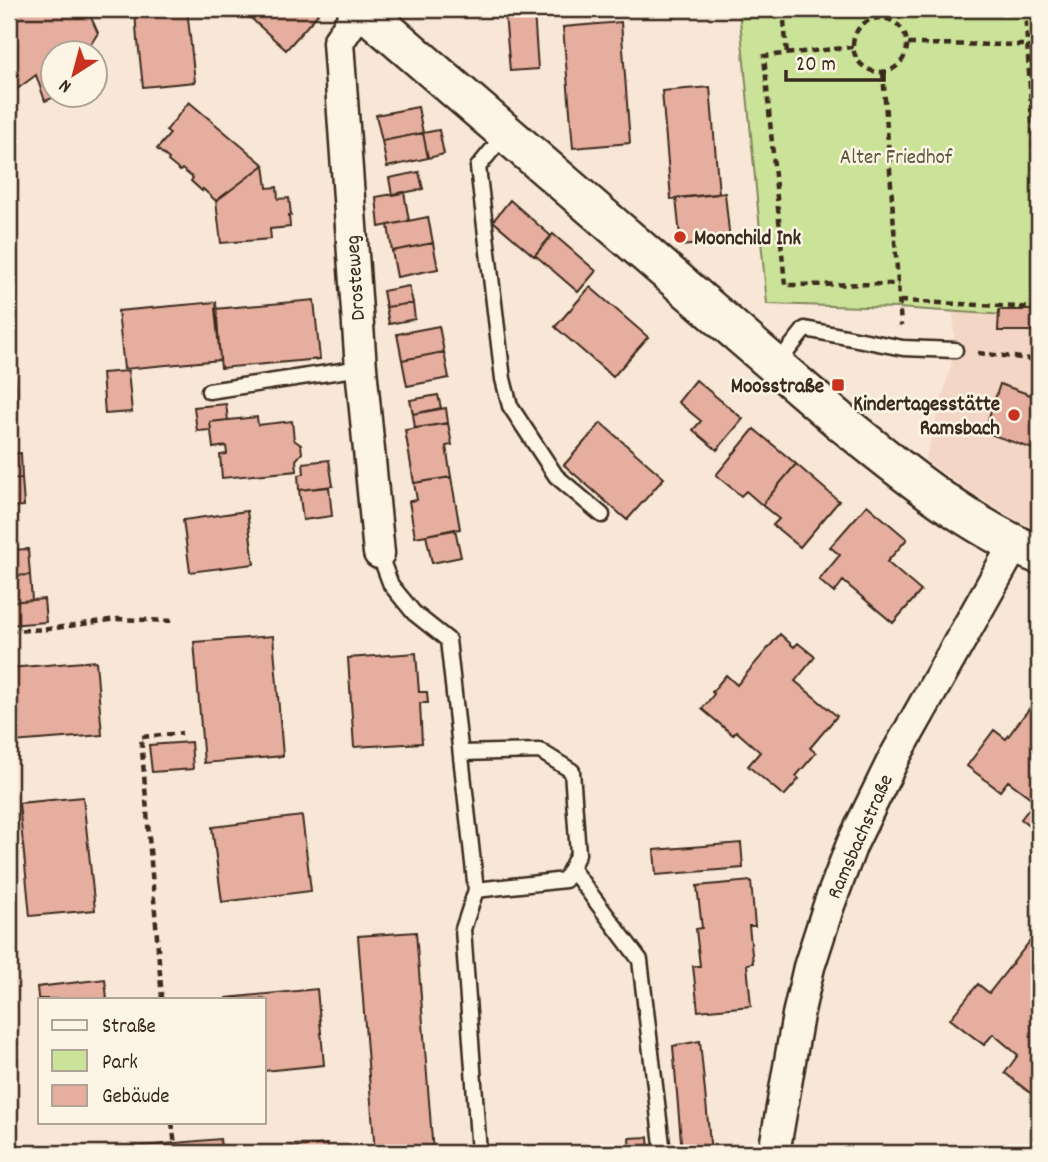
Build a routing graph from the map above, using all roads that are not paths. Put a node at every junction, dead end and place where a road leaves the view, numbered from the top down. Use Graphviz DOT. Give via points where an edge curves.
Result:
graph roads {
  1 [pos="361,9"];
  2 [pos="506,132"];
  3 [pos="956,350"];
  4 [pos="776,365"];
  5 [pos="361,368"];
  6 [pos="209,391"];
  7 [pos="602,515"];
  8 [pos="1027,550"];
  9 [pos="379,553"];
  10 [pos="461,753"];
  11 [pos="571,868"];
  12 [pos="476,890"];
  13 [pos="479,1153"];
  14 [pos="663,1153"];
  15 [pos="774,1153"];
  1 -- 2 [label="street"];
  1 -- 5 [label="street, Drosteweg" via="338,42"];
  2 -- 4 [label="street"];
  2 -- 7 [label="lane" via="478,167 503,379 510,406 556,476"];
  3 -- 4 [label="lane" via="903,348 805,329"];
  4 -- 8 [label="street" via="914,481"];
  5 -- 6 [label="lane"];
  5 -- 9 [label="street, Drosteweg"];
  8 -- 15 [label="street, Ramsbachstraße" via="894,758 852,844 809,967"];
  9 -- 10 [label="lane" via="391,585 414,613 448,640"];
  10 -- 11 [label="lane" via="540,751 572,771 578,854"];
  10 -- 12 [label="lane"];
  11 -- 12 [label="lane" via="565,880"];
  11 -- 14 [label="lane" via="640,960"];
  12 -- 13 [label="lane" via="463,929"];
}
